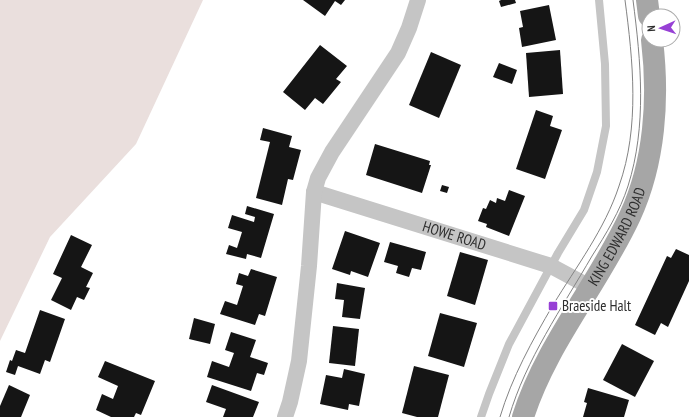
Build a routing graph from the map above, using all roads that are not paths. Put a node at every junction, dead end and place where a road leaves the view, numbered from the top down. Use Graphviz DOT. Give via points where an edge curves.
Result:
graph roads {
  1 [pos="418,0"];
  2 [pos="599,0"];
  3 [pos="653,48"];
  4 [pos="314,192"];
  5 [pos="551,266"];
  6 [pos="590,287"];
  7 [pos="285,417"];
  8 [pos="481,417"];
  9 [pos="523,417"];
  1 -- 4 [label="street" via="398,53 332,152 318,178"];
  2 -- 5 [label="lane" via="605,64 606,126 597,172 584,210"];
  3 -- 6 [label="main road, KING EDWARD ROAD" via="654,117 643,181 630,217"];
  4 -- 5 [label="street, HOWE ROAD"];
  4 -- 7 [label="street" via="299,361"];
  5 -- 6 [label="street, HOWE ROAD"];
  5 -- 8 [label="lane" via="509,344"];
  6 -- 9 [label="main road, KING EDWARD ROAD" via="538,377"];
}
